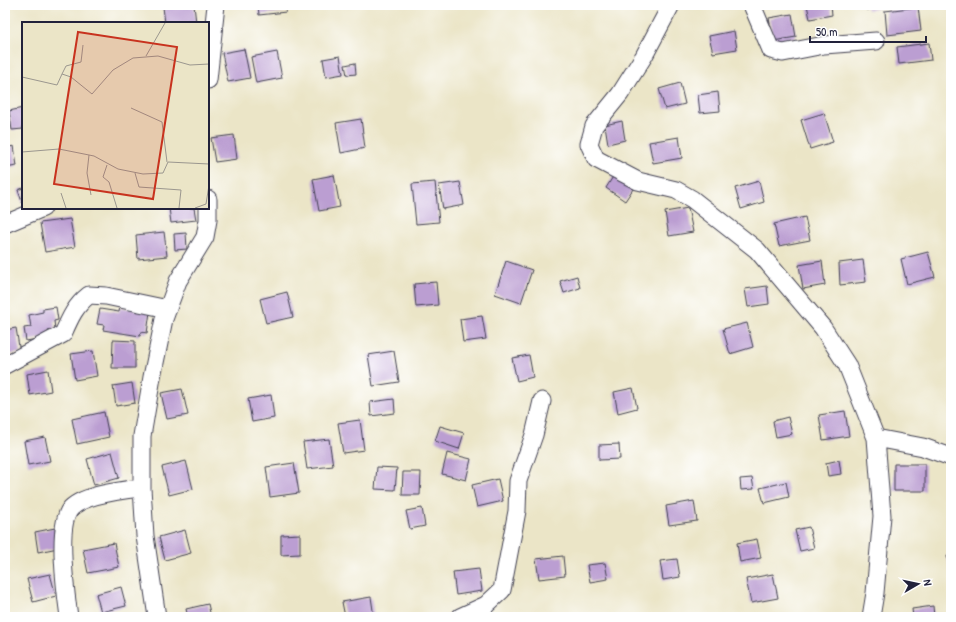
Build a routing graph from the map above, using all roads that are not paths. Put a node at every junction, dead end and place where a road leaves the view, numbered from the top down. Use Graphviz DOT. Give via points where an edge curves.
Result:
graph roads {
  1 [pos="216,5"];
  2 [pos="671,5"];
  3 [pos="752,5"];
  4 [pos="876,41"];
  5 [pos="209,71"];
  6 [pos="42,209"];
  7 [pos="208,209"];
  8 [pos="5,224"];
  9 [pos="168,309"];
  10 [pos="5,365"];
  11 [pos="542,401"];
  12 [pos="876,438"];
  13 [pos="951,457"];
  14 [pos="142,488"];
  15 [pos="69,617"];
  16 [pos="157,617"];
  17 [pos="460,617"];
  18 [pos="871,617"];
  1 -- 5 [label="street"];
  2 -- 12 [label="street" via="620,94 594,126 589,144 596,159 638,181 676,190 692,199 757,250 823,328 847,365"];
  3 -- 4 [label="street" via="771,50 783,53 824,45"];
  6 -- 8 [label="street"];
  7 -- 9 [label="street" via="205,237 178,281"];
  9 -- 10 [label="street" via="89,295 78,304 70,316 63,334"];
  9 -- 14 [label="street" via="152,377 142,436"];
  11 -- 17 [label="street" via="534,435 518,481 516,511 502,590 486,605"];
  12 -- 13 [label="street" via="923,447"];
  12 -- 18 [label="street" via="882,516"];
  14 -- 15 [label="street" via="110,492 90,498 71,508 64,524 64,571"];
  14 -- 16 [label="street" via="146,543"];
}
